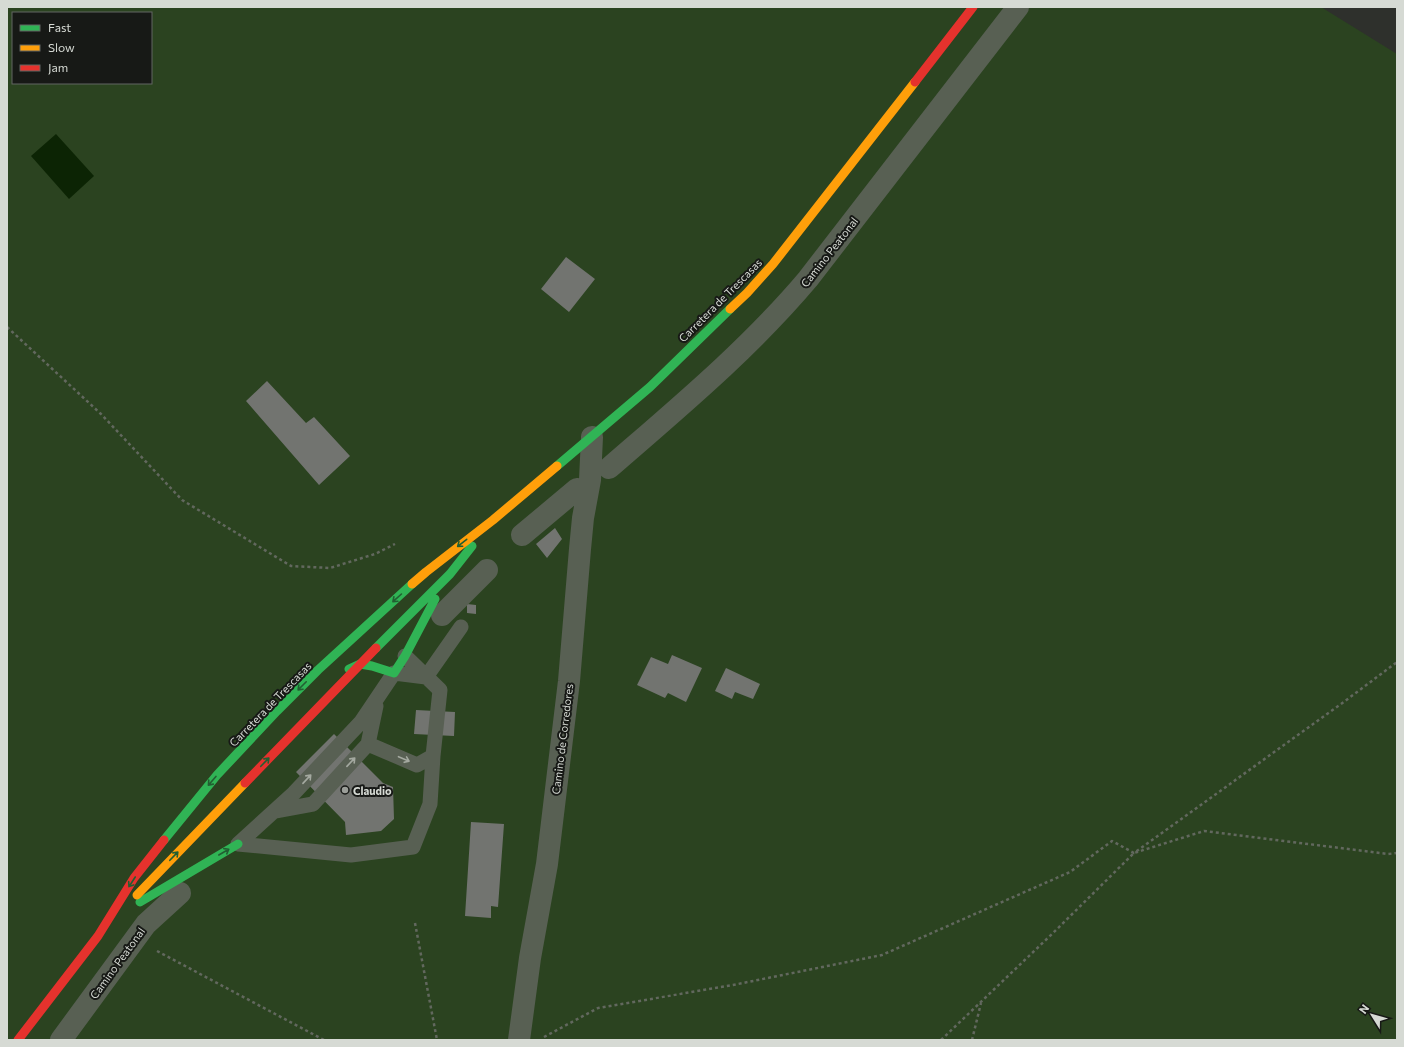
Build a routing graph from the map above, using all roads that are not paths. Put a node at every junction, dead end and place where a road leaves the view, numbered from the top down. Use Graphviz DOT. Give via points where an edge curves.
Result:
graph roads {
  1 [pos="973,7"];
  2 [pos="1018,7"];
  3 [pos="592,437"];
  4 [pos="609,468"];
  5 [pos="577,490"];
  6 [pos="493,520"];
  7 [pos="522,535"];
  8 [pos="487,570"];
  9 [pos="450,574"];
  10 [pos="442,615"];
  11 [pos="461,626"];
  12 [pos="405,656"];
  13 [pos="360,664"];
  14 [pos="341,672"];
  15 [pos="394,673"];
  16 [pos="426,677"];
  17 [pos="378,697"];
  18 [pos="266,735"];
  19 [pos="368,744"];
  20 [pos="243,748"];
  21 [pos="433,756"];
  22 [pos="275,812"];
  23 [pos="238,844"];
  24 [pos="180,893"];
  25 [pos="125,910"];
  26 [pos="98,936"];
  27 [pos="18,1040"];
  28 [pos="61,1040"];
  29 [pos="519,1040"];
  1 -- 3 [label="street, Carretera de Trescasas" via="773,264 747,293 650,387"];
  2 -- 4 [label="street, Camino Peatonal" via="782,310 681,406"];
  3 -- 6 [label="street, Carretera de Trescasas"];
  3 -- 29 [label="street, Camino de Corredores" via="590,480 583,518 569,681 547,864 530,958"];
  5 -- 7 [label="street"];
  6 -- 9 [label="street, Carretera de Trescasas"];
  6 -- 20 [label="street, Carretera de Trescasas, one-way" via="426,572 318,670"];
  8 -- 10 [label="street"];
  9 -- 12 [label="street"];
  9 -- 13 [label="street, Carretera de Trescasas"];
  11 -- 16 [label="lane"];
  12 -- 15 [label="street"];
  12 -- 16 [label="lane"];
  13 -- 14 [label="street"];
  13 -- 15 [label="street"];
  25 -- 13 [label="street, Carretera de Trescasas, one-way"];
  15 -- 16 [label="lane"];
  15 -- 17 [label="lane"];
  16 -- 21 [label="lane" via="440,690"];
  17 -- 19 [label="lane"];
  22 -- 17 [label="lane, one-way" via="361,722"];
  18 -- 20 [label="street"];
  19 -- 21 [label="lane, one-way" via="418,765"];
  22 -- 19 [label="lane, one-way" via="313,804"];
  20 -- 26 [label="street, Carretera de Trescasas, one-way" via="162,840 134,878"];
  21 -- 23 [label="lane" via="430,804 413,847 351,855"];
  22 -- 23 [label="lane"];
  25 -- 23 [label="street, one-way"];
  24 -- 28 [label="street, Camino Peatonal" via="146,924"];
  25 -- 26 [label="street, Carretera de Trescasas"];
  26 -- 27 [label="street, Carretera de Trescasas"];
}
